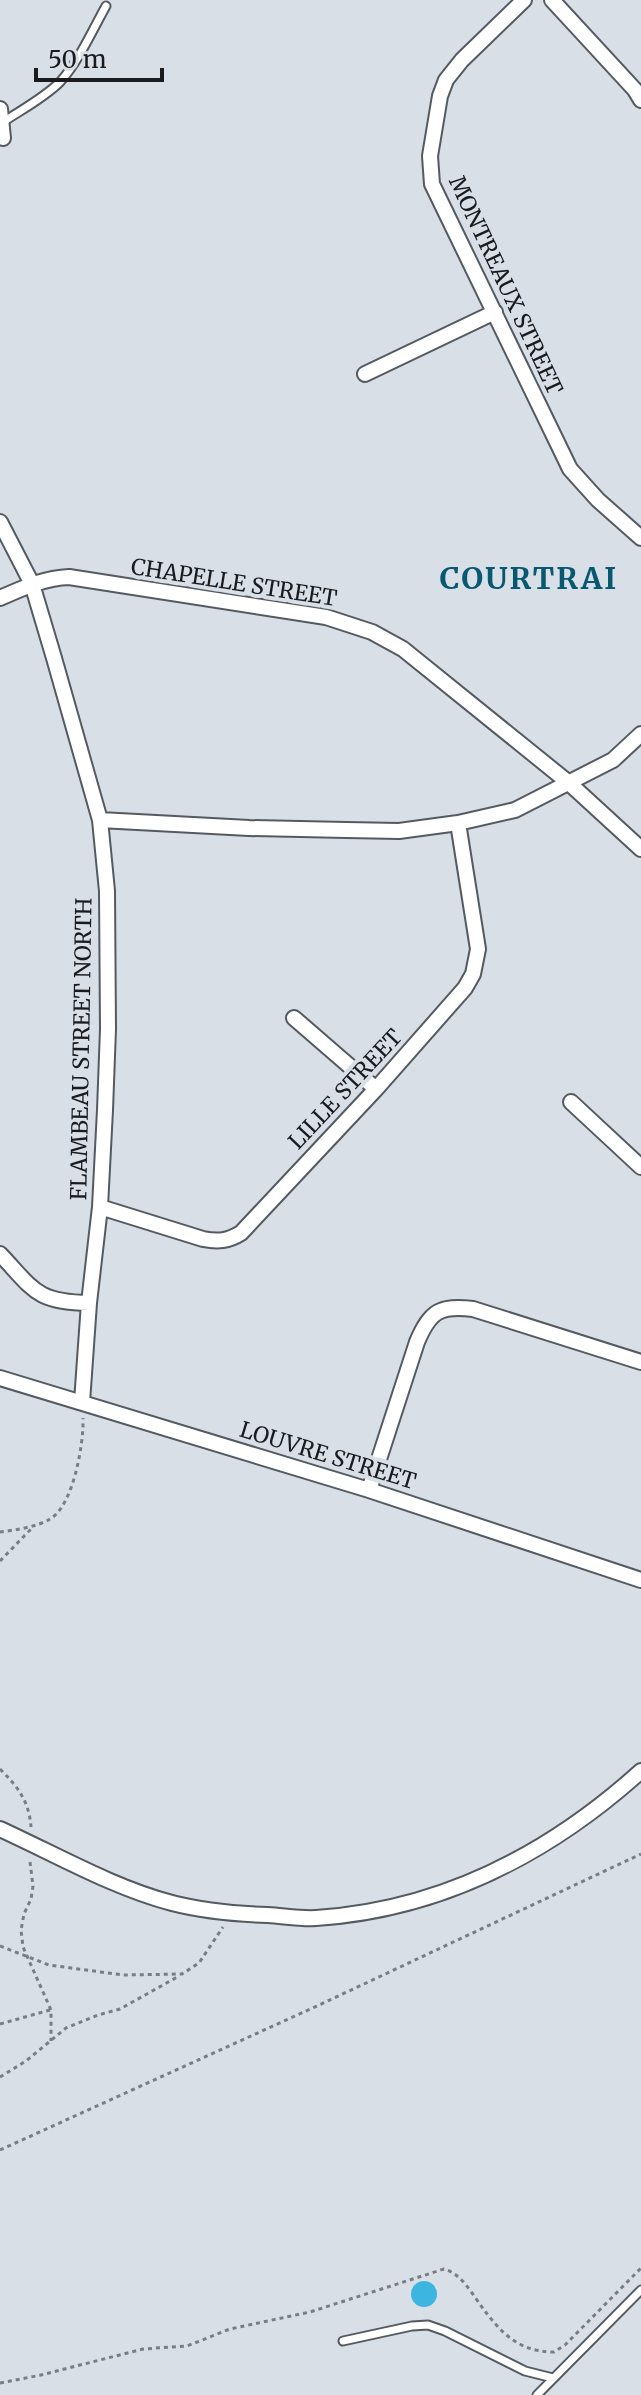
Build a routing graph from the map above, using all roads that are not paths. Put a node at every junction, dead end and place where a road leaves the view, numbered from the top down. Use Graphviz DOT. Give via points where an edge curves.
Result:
graph roads {
  1 [pos="524,0"];
  2 [pos="552,0"];
  3 [pos="106,6"];
  4 [pos="641,100"];
  5 [pos="2,123"];
  6 [pos="495,312"];
  7 [pos="365,374"];
  8 [pos="0,522"];
  9 [pos="641,538"];
  10 [pos="32,584"];
  11 [pos="0,598"];
  12 [pos="641,734"];
  13 [pos="569,783"];
  14 [pos="100,820"];
  15 [pos="458,823"];
  16 [pos="641,849"];
  17 [pos="294,1018"];
  18 [pos="376,1089"];
  19 [pos="571,1102"];
  20 [pos="641,1167"];
  21 [pos="100,1207"];
  22 [pos="0,1254"];
  23 [pos="89,1303"];
  24 [pos="641,1362"];
  25 [pos="0,1378"];
  26 [pos="82,1402"];
  27 [pos="369,1490"];
  28 [pos="641,1580"];
  29 [pos="641,1771"];
  30 [pos="0,1829"];
  31 [pos="641,2290"];
  32 [pos="343,2341"];
  33 [pos="553,2378"];
  34 [pos="537,2395"];
  1 -- 6 [label="street, MONTREAUX STREET" via="446,80 430,156 432,184"];
  2 -- 4 [label="street"];
  3 -- 5 [label="lane" via="61,80"];
  6 -- 7 [label="street"];
  6 -- 9 [label="street, MONTREAUX STREET" via="570,469"];
  8 -- 10 [label="street, FLAMBEAU STREET NORTH"];
  10 -- 11 [label="street, CHAPELLE STREET"];
  10 -- 13 [label="street, CHAPELLE STREET" via="82,579 326,617 372,632 403,649"];
  10 -- 14 [label="street, FLAMBEAU STREET NORTH"];
  12 -- 13 [label="street" via="613,760"];
  13 -- 15 [label="street" via="515,810"];
  13 -- 16 [label="street, CHAPELLE STREET"];
  14 -- 15 [label="street" via="399,831"];
  14 -- 21 [label="street, FLAMBEAU STREET NORTH" via="107,891 108,1029"];
  15 -- 18 [label="street, LILLE STREET" via="476,964 465,988"];
  17 -- 18 [label="street"];
  18 -- 21 [label="street, LILLE STREET" via="232,1238 203,1239"];
  19 -- 20 [label="street"];
  21 -- 23 [label="street, FLAMBEAU STREET NORTH"];
  22 -- 23 [label="street" via="37,1293 63,1303"];
  23 -- 26 [label="street, FLAMBEAU STREET NORTH"];
  24 -- 27 [label="street" via="473,1309 443,1308 432,1315 417,1342"];
  25 -- 26 [label="street, LOUVRE STREET"];
  26 -- 27 [label="street, LOUVRE STREET"];
  27 -- 28 [label="street, LOUVRE STREET"];
  29 -- 30 [label="street" via="557,1835 461,1887 413,1902 315,1918 171,1903"];
  31 -- 33 [label="lane"];
  32 -- 33 [label="lane" via="428,2325 525,2371"];
  33 -- 34 [label="lane"];
}
